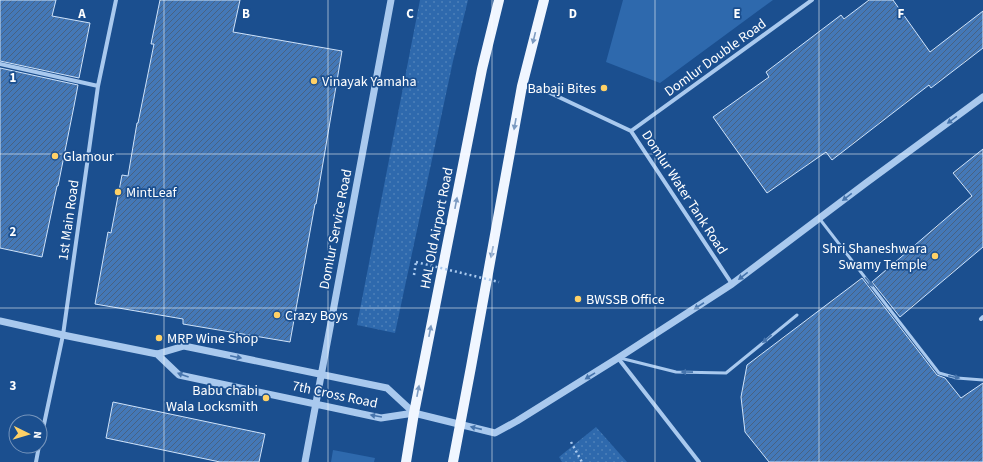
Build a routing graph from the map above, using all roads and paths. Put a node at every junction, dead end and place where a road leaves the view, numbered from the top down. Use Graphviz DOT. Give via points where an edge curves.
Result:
graph roads {
  1 [pos="116,0"];
  2 [pos="391,0"];
  3 [pos="499,0"];
  4 [pos="544,0"];
  5 [pos="812,0"];
  6 [pos="0,64"];
  7 [pos="98,86"];
  8 [pos="522,86"];
  9 [pos="983,97"];
  10 [pos="631,131"];
  11 [pos="819,218"];
  12 [pos="414,275"];
  13 [pos="500,282"];
  14 [pos="732,284"];
  15 [pos="797,315"];
  16 [pos="0,321"];
  17 [pos="63,336"];
  18 [pos="157,354"];
  19 [pos="618,358"];
  20 [pos="322,375"];
  21 [pos="983,380"];
  22 [pos="316,404"];
  23 [pos="414,413"];
  24 [pos="46,414"];
  25 [pos="460,424"];
  26 [pos="571,442"];
  27 [pos="305,462"];
  28 [pos="406,462"];
  29 [pos="453,462"];
  30 [pos="582,462"];
  31 [pos="699,462"];
  1 -- 7 [label="street, 1st Main Road"];
  2 -- 20 [label="street, Domlur Service Road"];
  23 -- 3 [label="main road, HAL Old Airport Road, one-way" via="482,69"];
  4 -- 8 [label="main road, one-way"];
  5 -- 10 [label="street, Domlur Double Road"];
  6 -- 7 [label="street"];
  7 -- 17 [label="street, 1st Main Road"];
  8 -- 10 [label="street, Domlur Water Tank Road" via="548,92"];
  8 -- 25 [label="main road, one-way"];
  9 -- 11 [label="street, one-way"];
  10 -- 14 [label="street, Domlur Water Tank Road"];
  11 -- 14 [label="street, one-way"];
  11 -- 21 [label="lane, one-way" via="939,373 957,378"];
  12 -- 13 [label="path, bridge" via="416,262"];
  14 -- 19 [label="street, one-way"];
  15 -- 19 [label="lane, one-way" via="726,373 676,372"];
  16 -- 17 [label="street, 7th Cross Road"];
  17 -- 18 [label="street, 7th Cross Road"];
  17 -- 24 [label="street, 1st Main Road"];
  18 -- 20 [label="street, 7th Cross Road, one-way" via="184,346"];
  22 -- 18 [label="street, 7th Cross Road, one-way" via="179,375"];
  19 -- 25 [label="street, one-way" via="495,433"];
  19 -- 31 [label="street"];
  20 -- 22 [label="street, Domlur Service Road"];
  20 -- 23 [label="street, 7th Cross Road" via="387,388"];
  23 -- 22 [label="street, 7th Cross Road, one-way" via="381,418"];
  22 -- 27 [label="street, Domlur Service Road"];
  23 -- 25 [label="street"];
  23 -- 28 [label="main road, HAL Old Airport Road"];
  25 -- 29 [label="main road"];
  26 -- 30 [label="path"];
}
